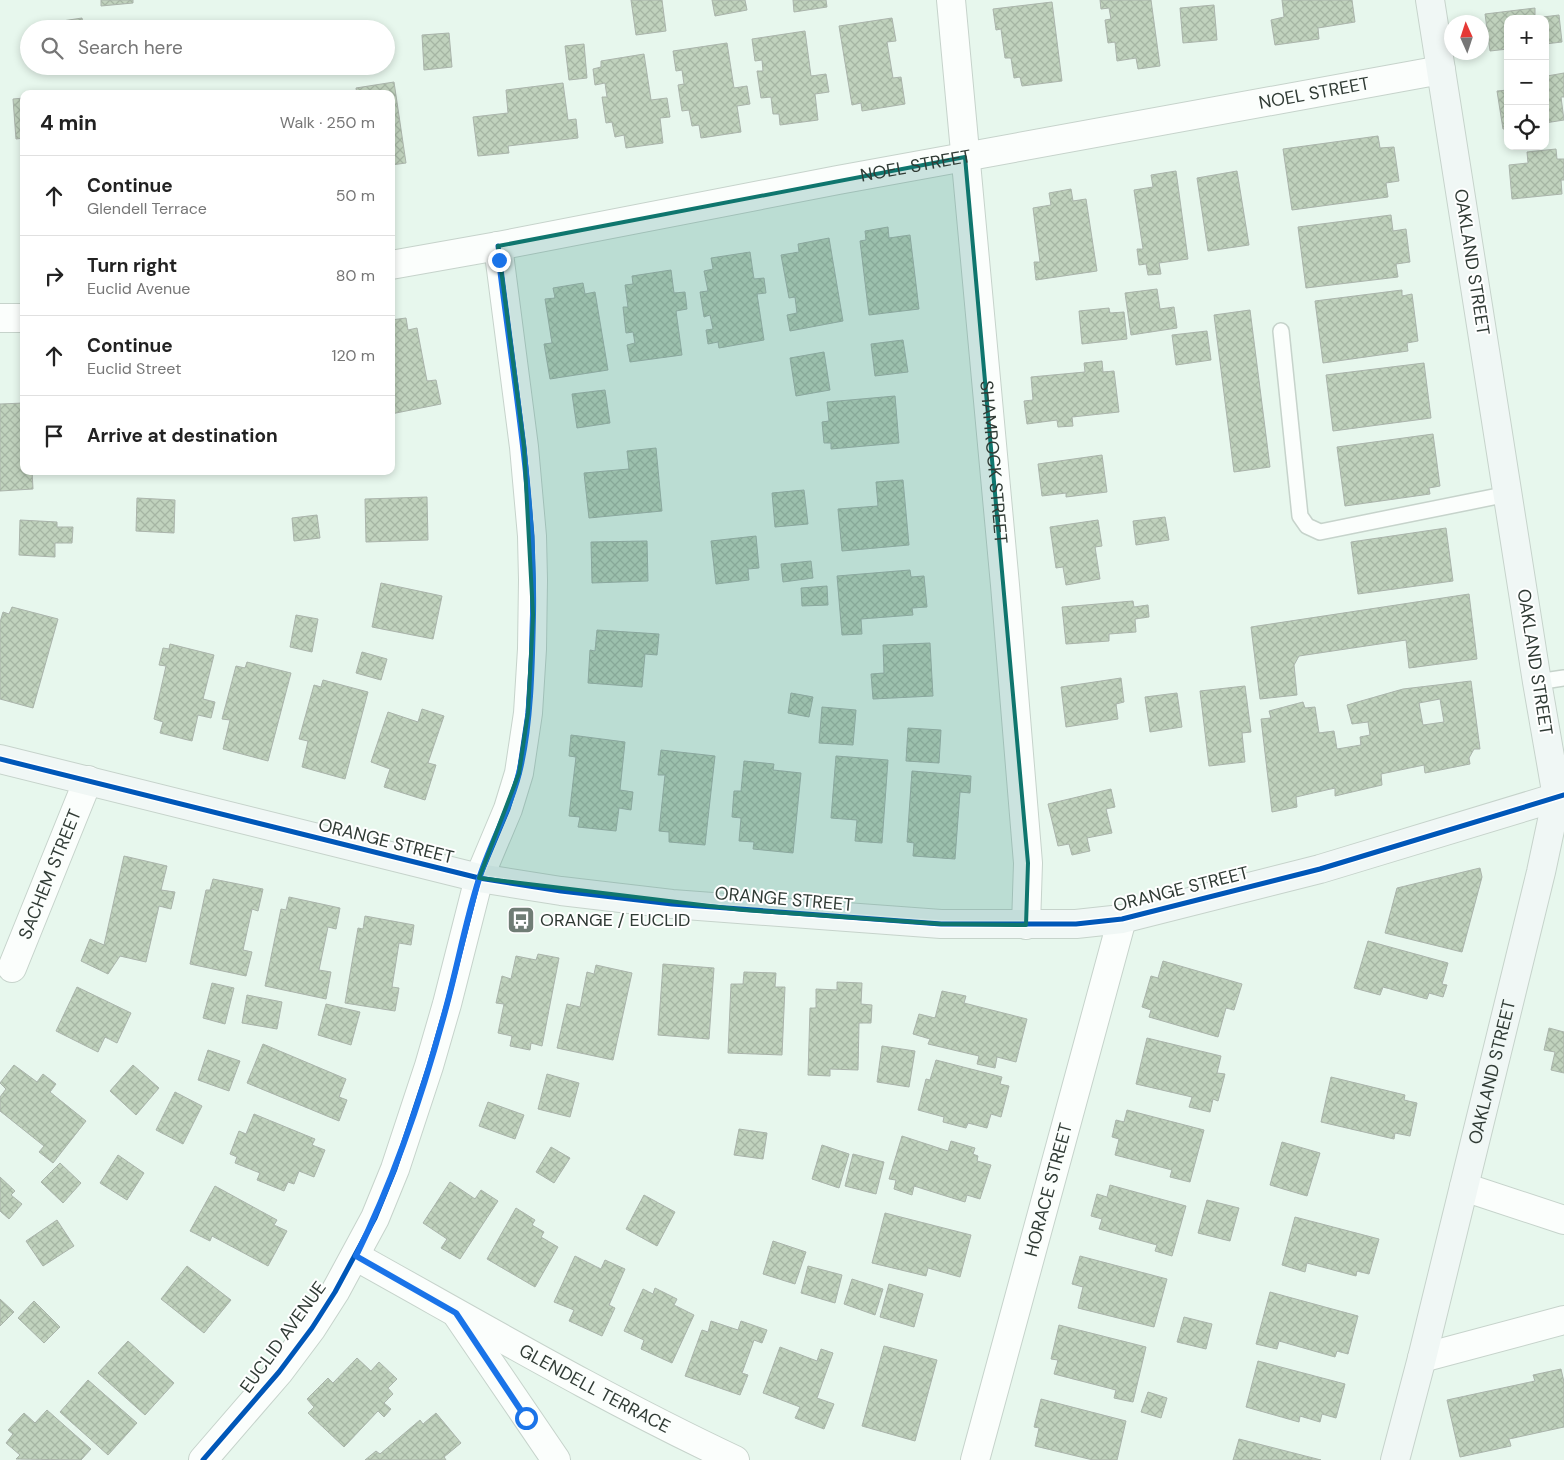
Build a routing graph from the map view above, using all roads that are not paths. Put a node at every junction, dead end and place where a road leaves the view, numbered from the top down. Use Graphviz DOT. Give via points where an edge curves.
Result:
graph roads {
  1 [pos="951,0"];
  2 [pos="1430,0"];
  3 [pos="1441,70"];
  4 [pos="965,157"];
  5 [pos="498,246"];
  6 [pos="395,264"];
  7 [pos="0,318"];
  8 [pos="20,318"];
  9 [pos="1281,331"];
  10 [pos="1508,494"];
  11 [pos="1564,678"];
  12 [pos="1537,682"];
  13 [pos="0,759"];
  14 [pos="88,780"];
  15 [pos="1560,796"];
  16 [pos="479,878"];
  17 [pos="1122,919"];
  18 [pos="1026,925"];
  19 [pos="12,968"];
  20 [pos="1464,1186"];
  21 [pos="1564,1220"];
  22 [pos="356,1256"];
  23 [pos="456,1313"];
  24 [pos="1564,1320"];
  25 [pos="1422,1358"];
  26 [pos="203,1460"];
  27 [pos="556,1460"];
  28 [pos="735,1460"];
  29 [pos="975,1460"];
  30 [pos="1395,1460"];
  1 -- 4 [label="street, SHAMROCK STREET"];
  2 -- 3 [label="street, OAKLAND STREET"];
  3 -- 4 [label="street, NOEL STREET"];
  3 -- 10 [label="street, OAKLAND STREET"];
  4 -- 5 [label="street, NOEL STREET"];
  4 -- 18 [label="street, SHAMROCK STREET" via="1028,863"];
  5 -- 6 [label="street, NOEL STREET"];
  5 -- 16 [label="street, EUCLID AVENUE" via="527,483 532,545 533,632 528,714 519,773"];
  7 -- 8 [label="street"];
  9 -- 10 [label="lane" via="1300,516 1307,526 1320,532"];
  10 -- 12 [label="street, OAKLAND STREET"];
  11 -- 12 [label="lane"];
  12 -- 15 [label="street, OAKLAND STREET"];
  13 -- 14 [label="street, ORANGE STREET"];
  14 -- 16 [label="street, ORANGE STREET"];
  14 -- 19 [label="street, SACHEM STREET"];
  15 -- 17 [label="street, ORANGE STREET" via="1320,869"];
  15 -- 20 [label="street, OAKLAND STREET"];
  16 -- 18 [label="street, ORANGE STREET" via="708,907 941,924"];
  16 -- 22 [label="street, EUCLID AVENUE" via="447,1004 413,1118 395,1169"];
  17 -- 18 [label="street, ORANGE STREET"];
  17 -- 29 [label="street, HORACE STREET"];
  20 -- 21 [label="street"];
  20 -- 25 [label="street, OAKLAND STREET"];
  22 -- 23 [label="street, GLENDELL TERRACE"];
  22 -- 26 [label="street, EUCLID AVENUE" via="312,1328 279,1372"];
  23 -- 27 [label="street, GLENDELL TERRACE"];
  23 -- 28 [label="street, GLENDELL TERRACE" via="669,1429"];
  24 -- 25 [label="street"];
  25 -- 30 [label="street, OAKLAND STREET"];
}
